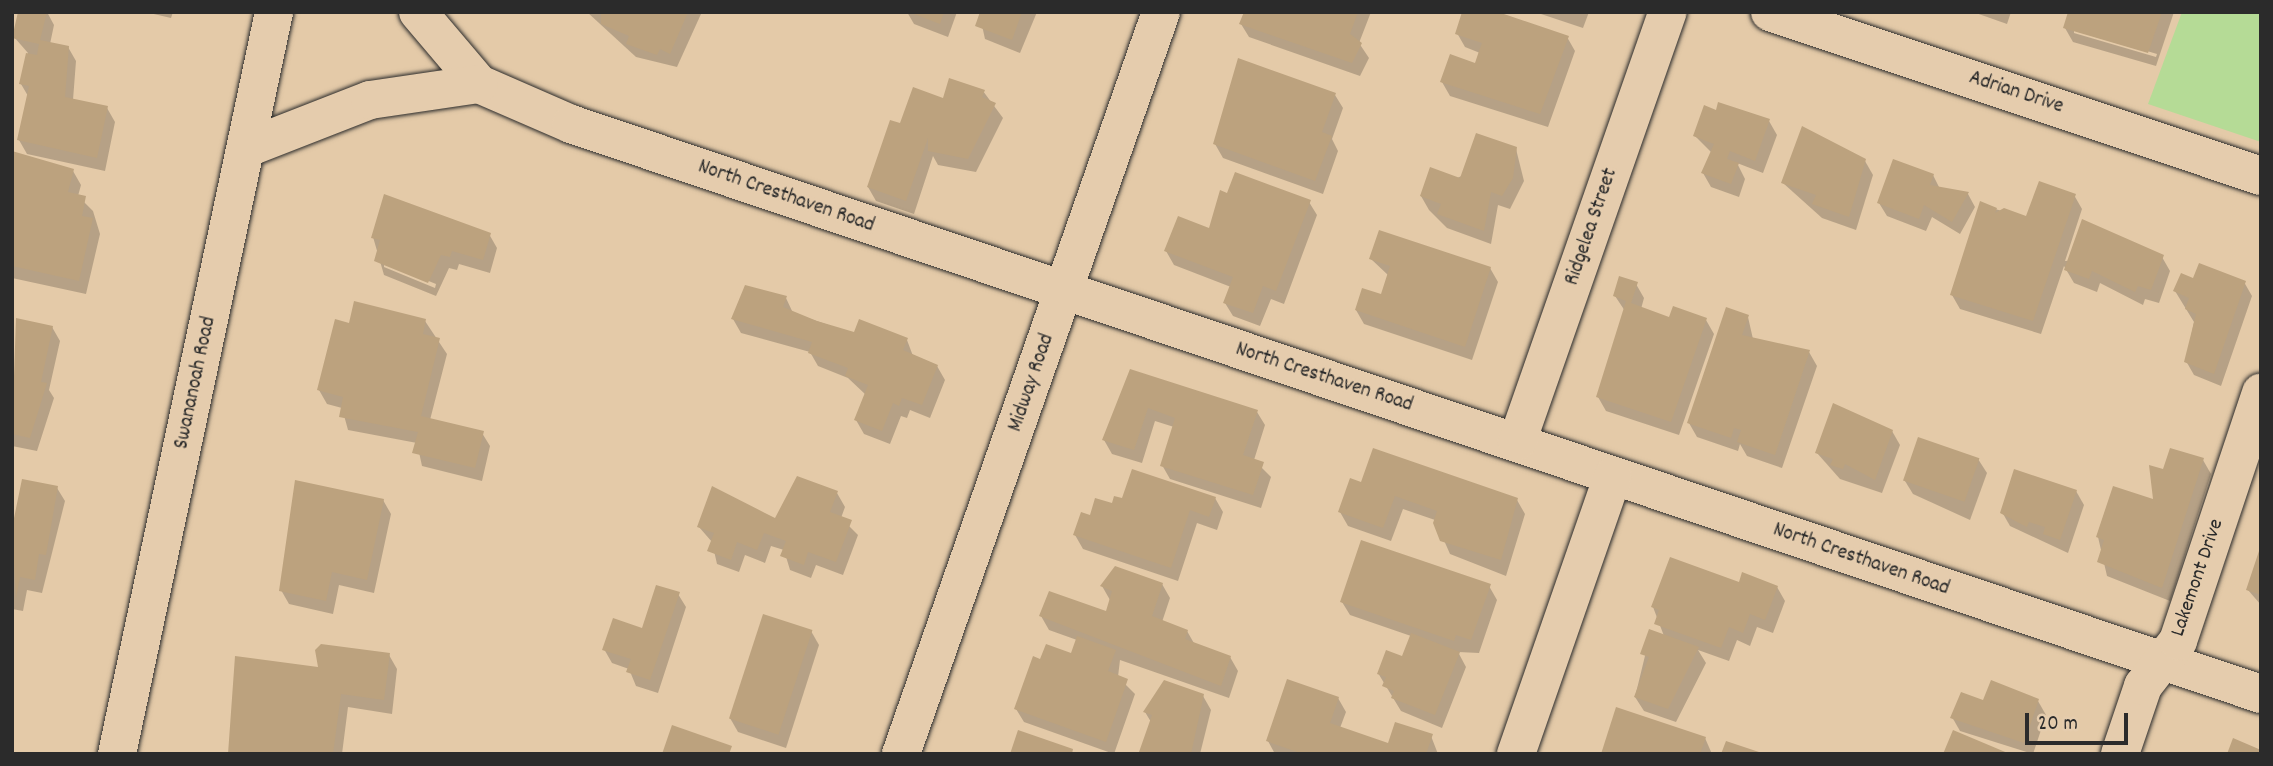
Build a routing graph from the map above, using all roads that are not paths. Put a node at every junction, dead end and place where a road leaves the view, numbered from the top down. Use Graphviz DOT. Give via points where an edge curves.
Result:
graph roads {
  1 [pos="274,12"];
  2 [pos="418,12"];
  3 [pos="1161,12"];
  4 [pos="1668,12"];
  5 [pos="1770,12"];
  6 [pos="479,84"];
  7 [pos="247,148"];
  8 [pos="2261,176"];
  9 [pos="1065,291"];
  10 [pos="2261,393"];
  11 [pos="1517,442"];
  12 [pos="1613,476"];
  13 [pos="2162,662"];
  14 [pos="2261,694"];
  15 [pos="117,754"];
  16 [pos="901,754"];
  17 [pos="1516,754"];
  18 [pos="2120,754"];
  1 -- 7 [label="street, Swananoah Road"];
  2 -- 6 [label="street, North Cresthaven Road"];
  3 -- 9 [label="street, Midway Road"];
  4 -- 11 [label="street, Ridgelea Street"];
  5 -- 8 [label="street, Adrian Drive"];
  6 -- 7 [label="street" via="370,100"];
  6 -- 9 [label="street, North Cresthaven Road" via="571,124"];
  7 -- 15 [label="street, Swananoah Road"];
  9 -- 11 [label="street, North Cresthaven Road"];
  9 -- 16 [label="street, Midway Road"];
  10 -- 13 [label="street, Lakemont Drive" via="2178,641"];
  11 -- 12 [label="street, North Cresthaven Road"];
  12 -- 13 [label="street, North Cresthaven Road"];
  12 -- 17 [label="street"];
  13 -- 14 [label="street, North Cresthaven Road"];
  13 -- 18 [label="street, Lakemont Drive" via="2143,686"];
}
